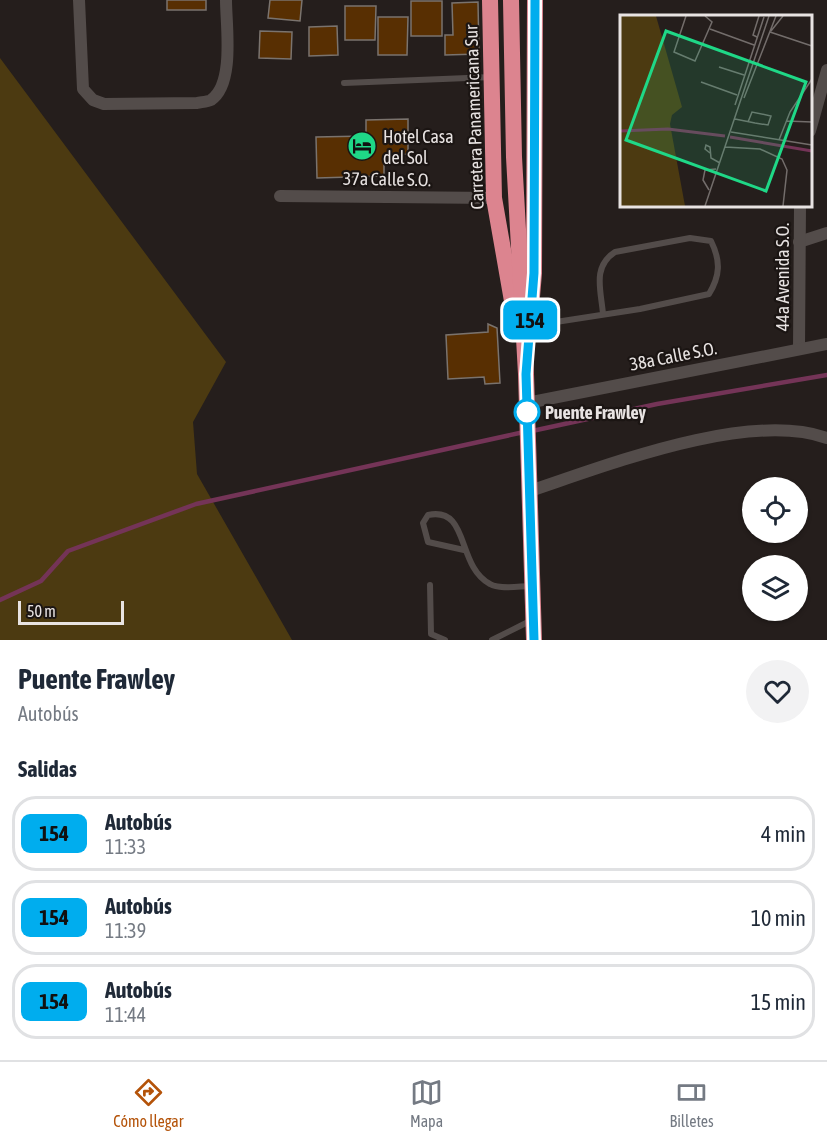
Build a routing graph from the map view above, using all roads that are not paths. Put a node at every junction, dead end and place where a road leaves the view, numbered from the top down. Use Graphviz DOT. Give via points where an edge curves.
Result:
graph roads {
  1 [pos="79,0"];
  2 [pos="226,0"];
  3 [pos="490,0"];
  4 [pos="511,0"];
  5 [pos="535,0"];
  6 [pos="827,70"];
  7 [pos="492,77"];
  8 [pos="344,83"];
  9 [pos="812,124"];
  10 [pos="280,196"];
  11 [pos="494,198"];
  12 [pos="800,207"];
  13 [pos="827,232"];
  14 [pos="799,242"];
  15 [pos="603,314"];
  16 [pos="530,326"];
  17 [pos="827,344"];
  18 [pos="799,349"];
  19 [pos="526,374"];
  20 [pos="527,409"];
  21 [pos="827,438"];
  22 [pos="530,492"];
  23 [pos="464,550"];
  24 [pos="430,585"];
  25 [pos="532,586"];
  26 [pos="533,619"];
  27 [pos="446,640"];
  28 [pos="492,640"];
  29 [pos="534,640"];
  1 -- 2 [label="street" via="80,77 83,89 93,100 104,104 210,100 227,71"];
  3 -- 7 [label="highway, Carretera Panamericana Sur"];
  4 -- 19 [label="highway, Carretera Panamericana Sur" via="514,157"];
  5 -- 16 [label="highway, Carretera Panamericana Sur" via="534,273"];
  6 -- 9 [label="street"];
  7 -- 8 [label="lane"];
  7 -- 11 [label="highway, Carretera Panamericana Sur"];
  10 -- 11 [label="street, 37a Calle S.O."];
  11 -- 19 [label="highway, Carretera Panamericana Sur"];
  12 -- 14 [label="street, 44a Avenida S.O."];
  13 -- 14 [label="street"];
  14 -- 18 [label="street, 44a Avenida S.O."];
  15 -- 15 [label="lane" via="709,294 718,279 717,254 711,242 690,238 615,252 601,265"];
  15 -- 16 [label="lane"];
  16 -- 19 [label="highway, Carretera Panamericana Sur"];
  17 -- 18 [label="street, 38a Calle S.O."];
  18 -- 20 [label="street, 38a Calle S.O."];
  19 -- 20 [label="highway, Carretera Panamericana Sur"];
  20 -- 22 [label="highway, Carretera Panamericana Sur"];
  21 -- 22 [label="street" via="774,430 669,446"];
  22 -- 25 [label="highway, Carretera Panamericana Sur"];
  23 -- 23 [label="lane" via="461,532 452,519 439,513 428,515 423,523 428,542"];
  23 -- 25 [label="lane" via="478,577 492,586"];
  24 -- 27 [label="lane" via="430,633"];
  25 -- 26 [label="highway, Carretera Panamericana Sur"];
  26 -- 28 [label="lane"];
  26 -- 29 [label="highway, Carretera Panamericana Sur"];
}
